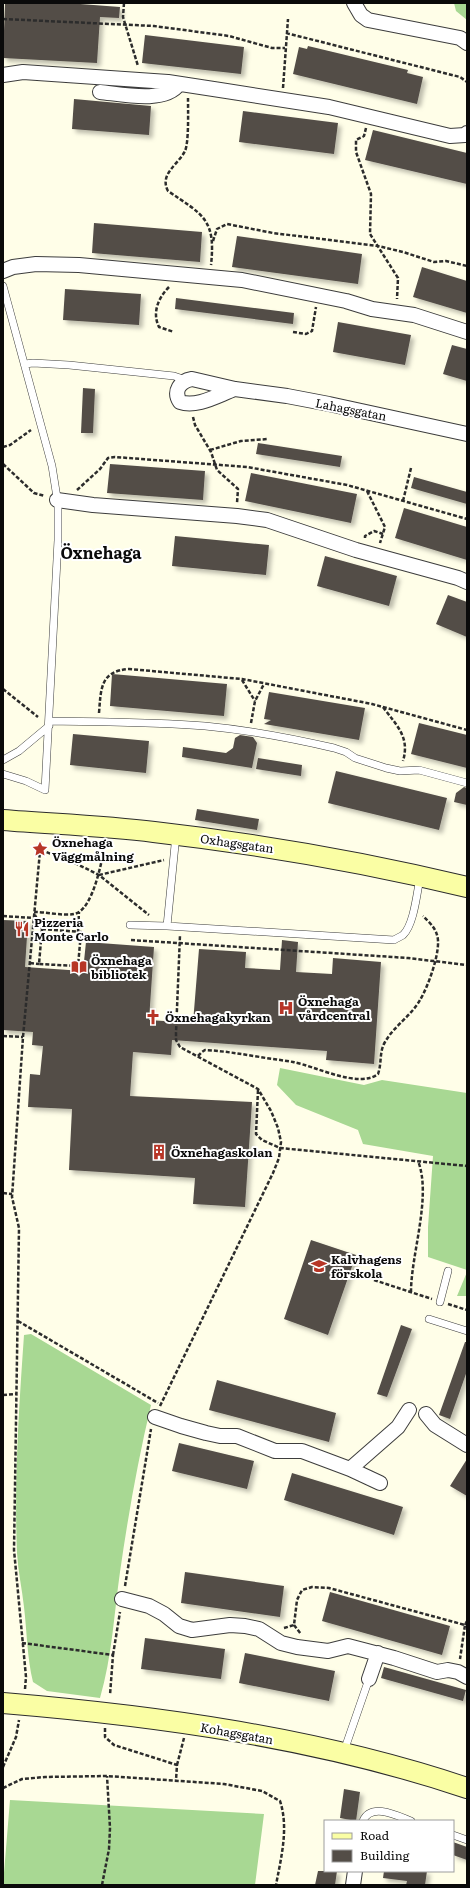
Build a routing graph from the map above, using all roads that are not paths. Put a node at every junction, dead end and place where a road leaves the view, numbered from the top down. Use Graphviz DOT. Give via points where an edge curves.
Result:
graph roads {
  1 [pos="354,3"];
  2 [pos="467,42"];
  3 [pos="3,75"];
  4 [pos="184,85"];
  5 [pos="100,92"];
  6 [pos="467,133"];
  7 [pos="3,271"];
  8 [pos="3,286"];
  9 [pos="467,332"];
  10 [pos="25,364"];
  11 [pos="186,380"];
  12 [pos="235,389"];
  13 [pos="467,434"];
  14 [pos="60,501"];
  15 [pos="467,582"];
  16 [pos="50,724"];
  17 [pos="3,760"];
  18 [pos="3,774"];
  19 [pos="467,783"];
  20 [pos="3,820"];
  21 [pos="176,835"];
  22 [pos="420,876"];
  23 [pos="467,887"];
  24 [pos="130,925"];
  25 [pos="164,926"];
  26 [pos="448,1271"];
  27 [pos="440,1302"];
  28 [pos="429,1319"];
  29 [pos="467,1331"];
  30 [pos="409,1410"];
  31 [pos="158,1411"];
  32 [pos="426,1414"];
  33 [pos="467,1445"];
  34 [pos="350,1469"];
  35 [pos="380,1483"];
  36 [pos="122,1599"];
  37 [pos="378,1653"];
  38 [pos="463,1675"];
  39 [pos="370,1679"];
  40 [pos="11,1704"];
  41 [pos="344,1753"];
  42 [pos="467,1788"];
  43 [pos="364,1820"];
  44 [pos="408,1820"];
  45 [pos="454,1835"];
  46 [pos="467,1840"];
  47 [pos="355,1872"];
  48 [pos="353,1885"];
  1 -- 2 [label="street" via="361,16 368,20 460,38"];
  3 -- 4 [label="street" via="23,72"];
  4 -- 5 [label="street" via="168,94 148,96"];
  4 -- 6 [label="street" via="281,99 369,116 450,136"];
  7 -- 9 [label="street" via="13,267 44,264 79,265 242,280 414,315"];
  8 -- 10 [label="lane"];
  10 -- 11 [label="lane" via="33,362 69,365 174,376"];
  10 -- 14 [label="lane"];
  11 -- 12 [label="street, Lahagsgatan" via="192,379"];
  11 -- 12 [label="street, Lahagsgatan" via="178,387 177,392 180,402 188,405"];
  12 -- 13 [label="street, Lahagsgatan" via="287,396"];
  14 -- 15 [label="street" via="267,520"];
  14 -- 16 [label="lane"];
  16 -- 17 [label="lane" via="19,752"];
  16 -- 18 [label="lane" via="46,790"];
  16 -- 19 [label="lane" via="98,722 183,725 250,731 334,748 355,758 400,771 419,770"];
  20 -- 21 [label="street, Oxhagsgatan"];
  21 -- 22 [label="street, Oxhagsgatan" via="290,851"];
  21 -- 25 [label="lane"];
  22 -- 23 [label="street, Oxhagsgatan"];
  22 -- 25 [label="lane" via="408,927 403,935 394,940"];
  24 -- 25 [label="lane"];
  26 -- 27 [label="lane"];
  28 -- 29 [label="lane"];
  30 -- 34 [label="street" via="398,1427"];
  31 -- 34 [label="street" via="181,1426 220,1436 237,1436 275,1451 302,1451"];
  32 -- 33 [label="street" via="435,1425"];
  34 -- 35 [label="street"];
  36 -- 37 [label="street" via="148,1606 164,1614 178,1626 192,1630 230,1625 259,1628 281,1643 313,1650 328,1651 348,1646"];
  37 -- 38 [label="street" via="437,1672 448,1670"];
  37 -- 39 [label="street"];
  39 -- 41 [label="lane"];
  40 -- 41 [label="street, Kohagsgatan" via="94,1711 188,1724"];
  41 -- 42 [label="street, Kohagsgatan"];
  43 -- 44 [label="lane" via="368,1814 374,1812 384,1812"];
  45 -- 46 [label="lane"];
  47 -- 48 [label="street"];
}
